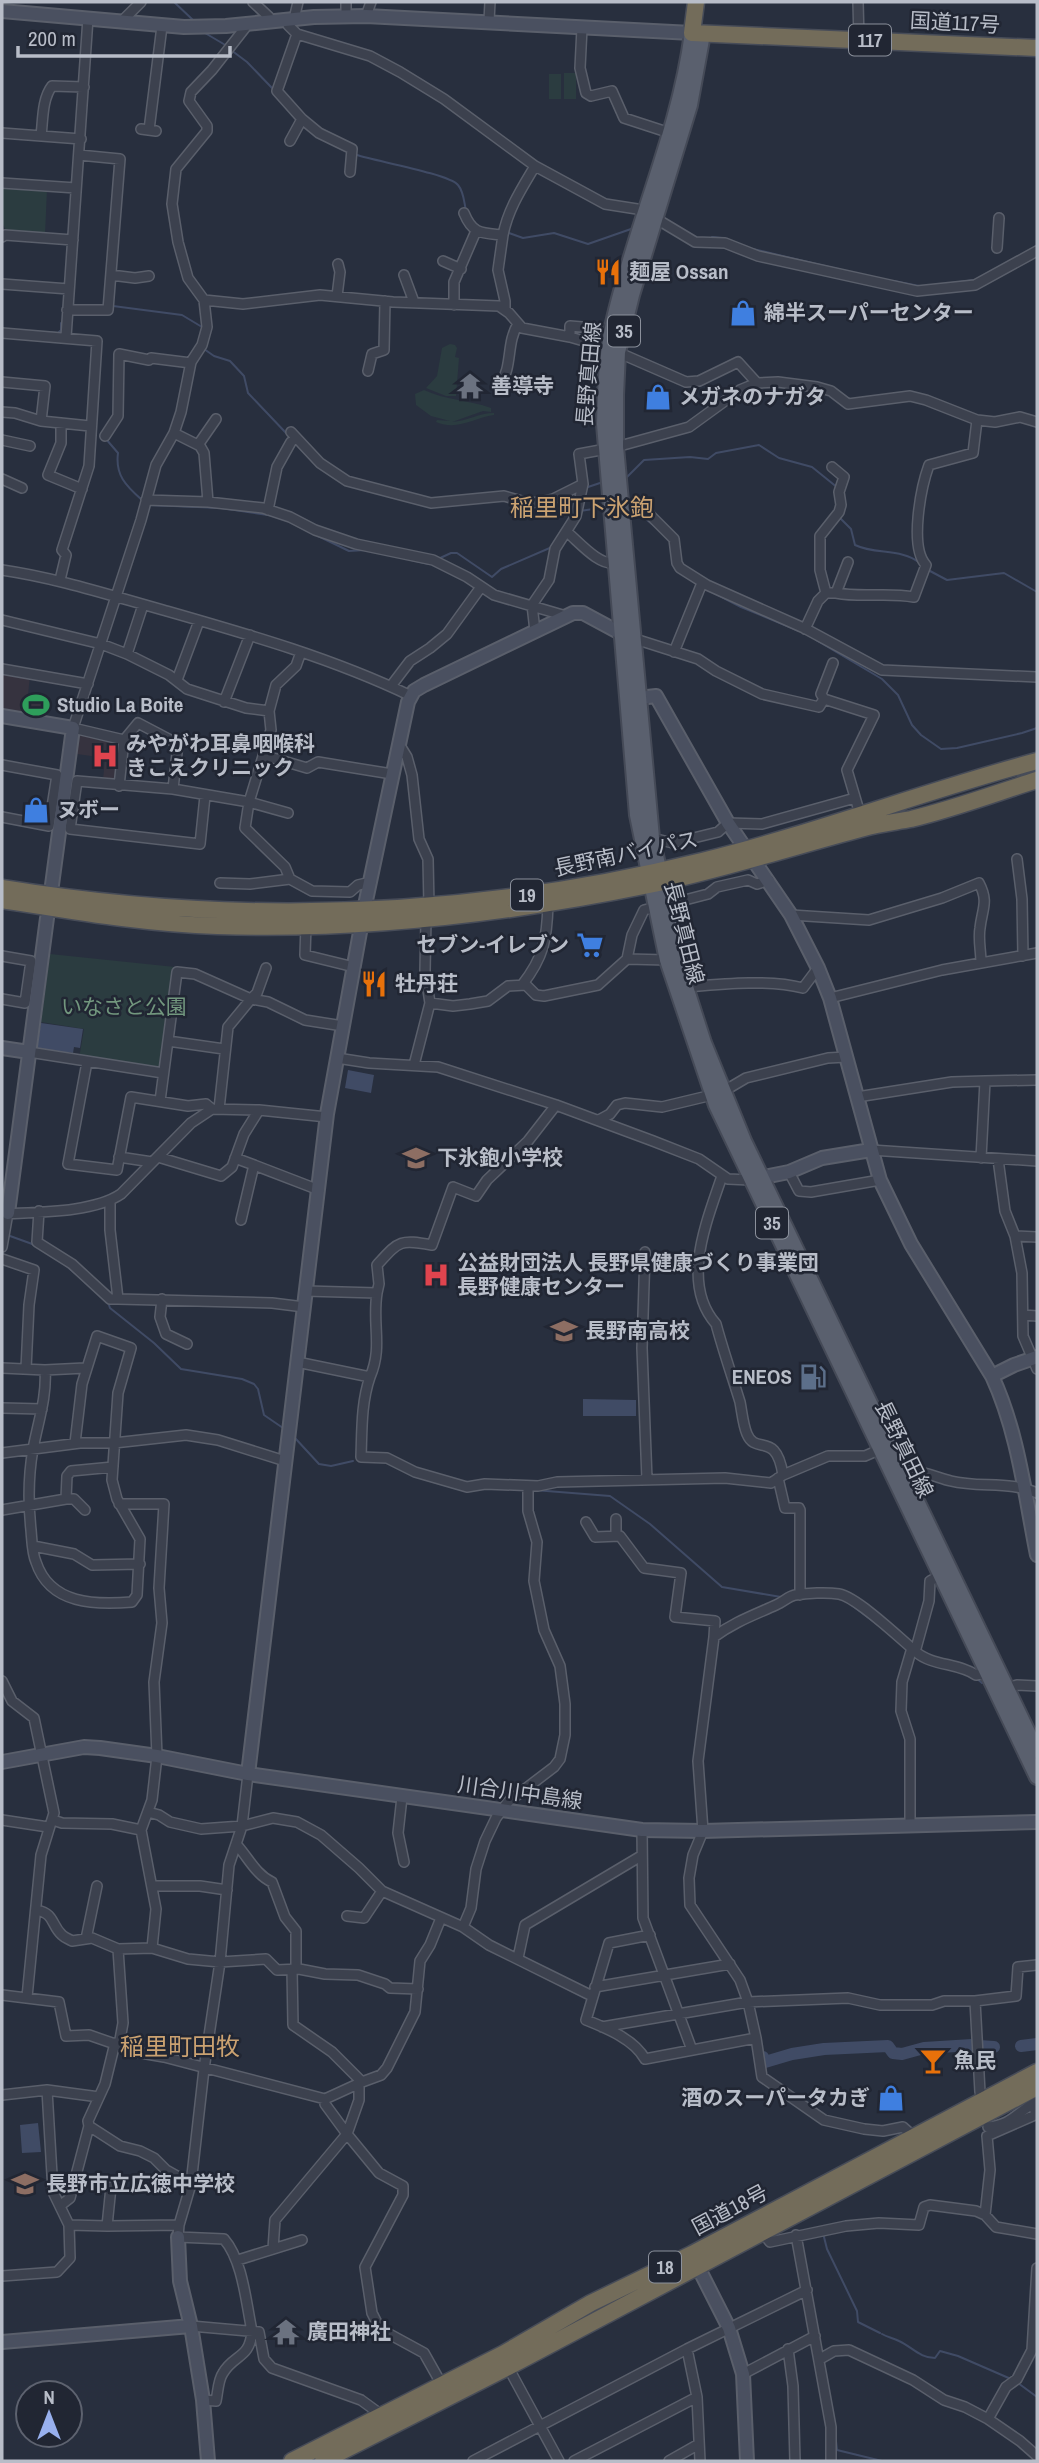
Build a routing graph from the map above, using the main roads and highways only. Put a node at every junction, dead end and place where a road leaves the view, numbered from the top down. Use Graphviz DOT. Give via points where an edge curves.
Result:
graph roads {
  1 [pos="695,2"];
  2 [pos="706,2"];
  3 [pos="697,34"];
  4 [pos="1037,48"];
  5 [pos="651,216"];
  6 [pos="611,448"];
  7 [pos="628,636"];
  8 [pos="1037,761"];
  9 [pos="1037,780"];
  10 [pos="750,854"];
  11 [pos="655,878"];
  12 [pos="2,888"];
  13 [pos="2,900"];
  14 [pos="427,913"];
  15 [pos="363,917"];
  16 [pos="718,1093"];
  17 [pos="757,1179"];
  18 [pos="1037,1751"];
  19 [pos="1037,1777"];
  20 [pos="1037,2072"];
  21 [pos="1036,2097"];
  22 [pos="695,2260"];
  23 [pos="292,2461"];
  24 [pos="325,2461"];
  1 -- 3 [label="highway"];
  2 -- 3 [label="highway"];
  3 -- 4 [label="highway, 国道117号 / 117"];
  3 -- 5 [label="main road, 長野真田線 / 35"];
  3 -- 5 [label="main road, 長野真田線 / 35" via="690,105"];
  5 -- 6 [label="main road, 長野真田線 / 35" via="613,350 616,395"];
  6 -- 7 [label="main road, 長野真田線 / 35" via="621,506"];
  6 -- 7 [label="main road, 長野真田線 / 35" via="616,563"];
  7 -- 11 [label="main road, 長野真田線 / 35" via="639,698"];
  7 -- 11 [label="main road, 長野真田線 / 35" via="634,783"];
  8 -- 10 [label="highway, 長野南バイパス / 19" via="860,814"];
  9 -- 10 [label="highway, 長野南バイパス / 19" via="912,818"];
  10 -- 11 [label="highway, 長野南バイパス / 19"];
  11 -- 14 [label="highway, 長野南バイパス / 19"];
  11 -- 14 [label="highway, 長野南バイパス / 19" via="548,904"];
  11 -- 16 [label="main road, 長野真田線 / 35"];
  11 -- 16 [label="main road, 長野真田線 / 35" via="667,960"];
  12 -- 15 [label="highway, 長野南バイパス / 19" via="121,904"];
  13 -- 15 [label="highway, 長野南バイパス / 19" via="218,926 306,925"];
  14 -- 15 [label="highway, 長野南バイパス / 19"];
  16 -- 17 [label="main road, 長野真田線 / 35"];
  17 -- 18 [label="main road, 長野真田線 / 35"];
  17 -- 19 [label="main road, 長野真田線 / 35"];
  20 -- 22 [label="highway, 国道18号 / 18" via="913,2136"];
  21 -- 22 [label="highway, 国道18号 / 18"];
  22 -- 23 [label="highway, 国道18号 / 18" via="591,2303 503,2354"];
  22 -- 24 [label="highway, 国道18号 / 18" via="508,2367"];
}
